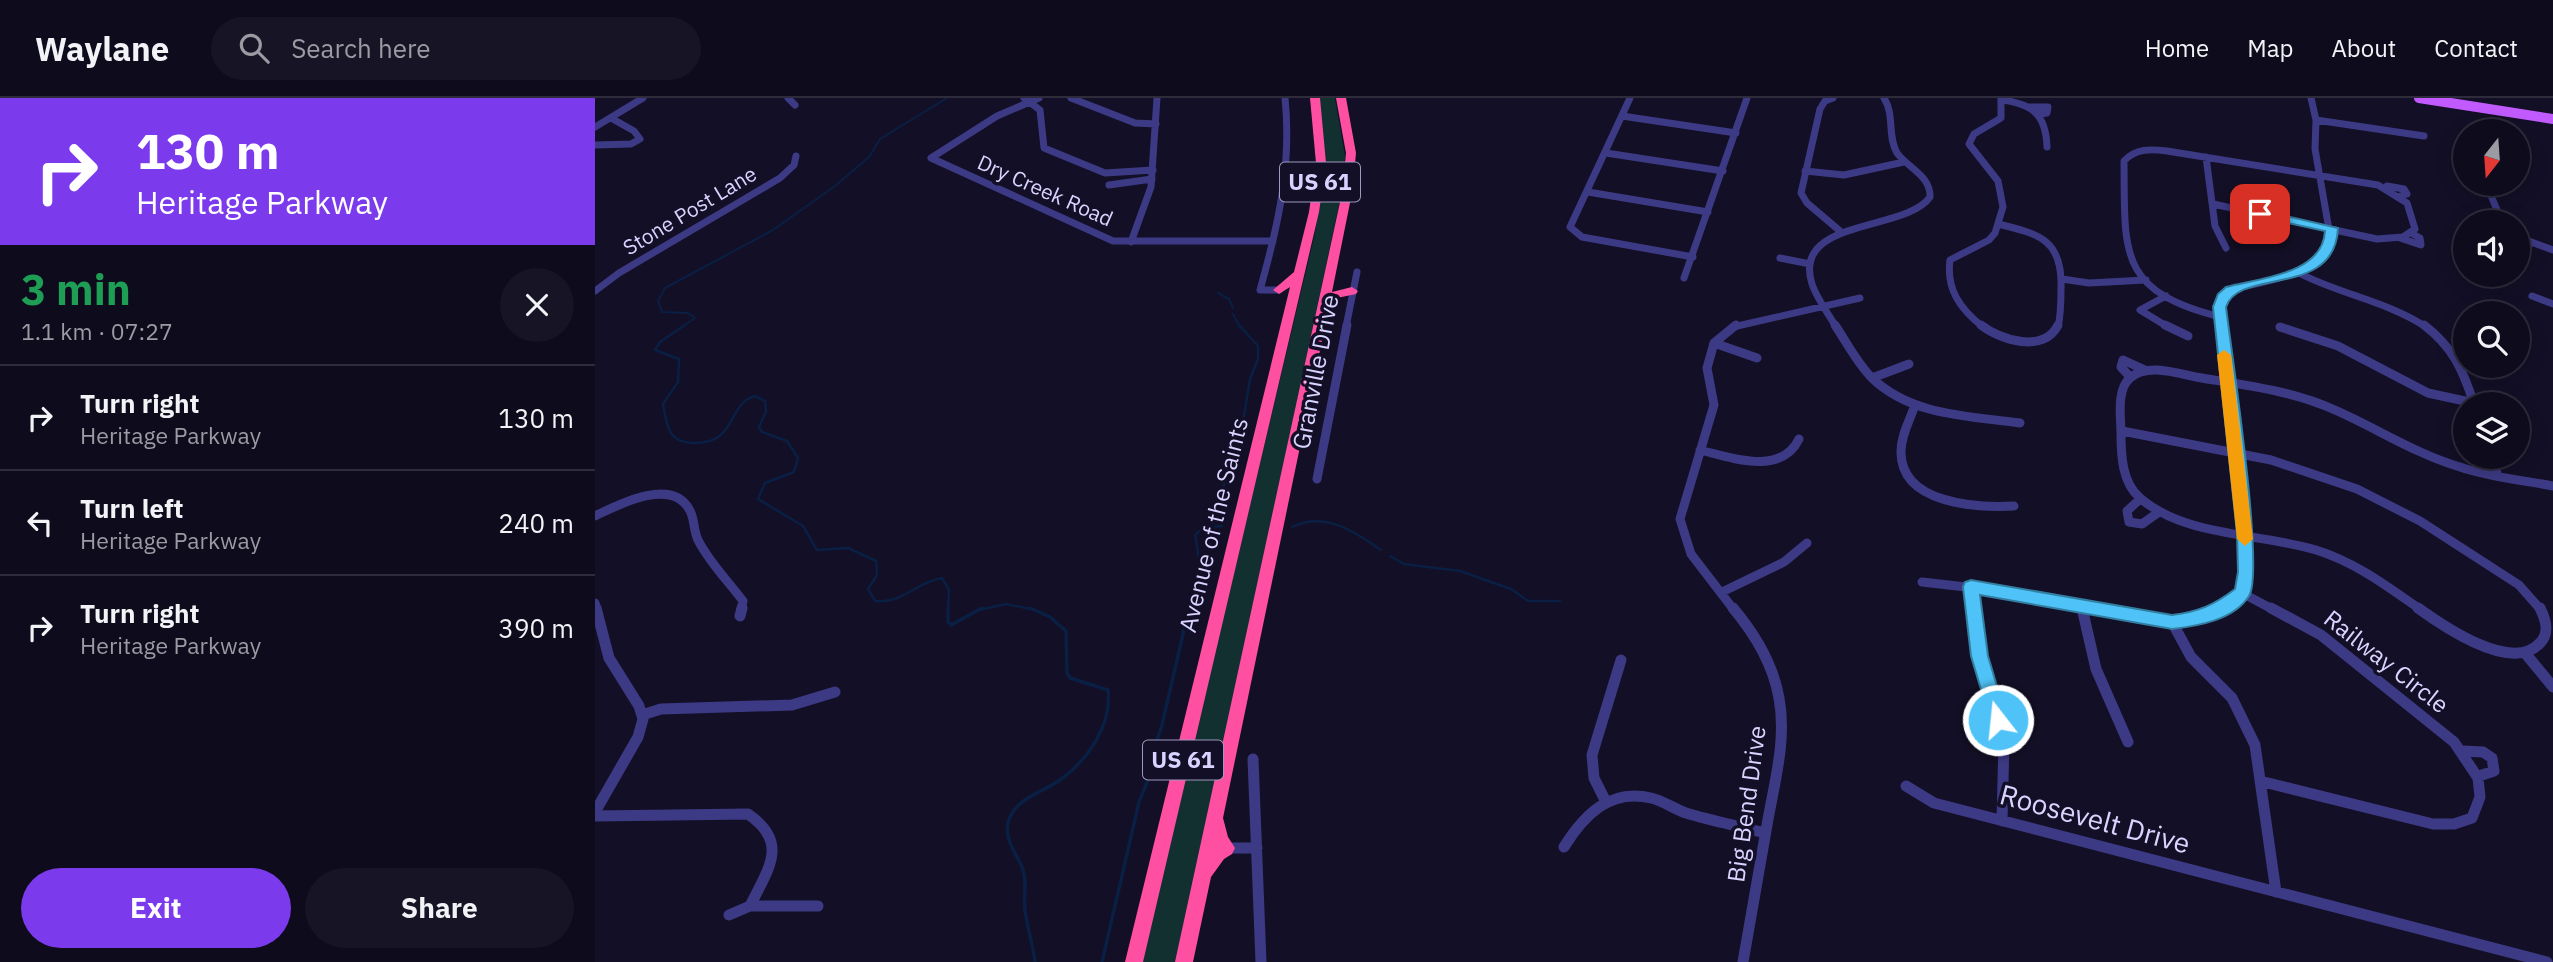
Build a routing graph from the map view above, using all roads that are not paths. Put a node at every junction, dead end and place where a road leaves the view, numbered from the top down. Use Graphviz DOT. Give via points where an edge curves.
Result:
graph roads {
  1 [pos="643,98"];
  2 [pos="788,98"];
  3 [pos="1039,98"];
  4 [pos="1071,98"];
  5 [pos="1157,98"];
  6 [pos="1285,98"];
  7 [pos="1315,98"];
  8 [pos="1341,98"];
  9 [pos="1630,98"];
  10 [pos="1747,98"];
  11 [pos="1832,98"];
  12 [pos="1884,98"];
  13 [pos="2311,98"];
  14 [pos="2419,98"];
  15 [pos="2001,99"];
  16 [pos="1026,100"];
  17 [pos="795,105"];
  18 [pos="1622,116"];
  19 [pos="611,118"];
  20 [pos="2553,118"];
  21 [pos="2316,120"];
  22 [pos="1156,124"];
  23 [pos="595,127"];
  24 [pos="1736,133"];
  25 [pos="2424,136"];
  26 [pos="595,145"];
  27 [pos="2047,148"];
  28 [pos="1606,153"];
  29 [pos="796,156"];
  30 [pos="2206,157"];
  31 [pos="1905,162"];
  32 [pos="1153,170"];
  33 [pos="1723,171"];
  34 [pos="1805,171"];
  35 [pos="2320,175"];
  36 [pos="1152,179"];
  37 [pos="1109,186"];
  38 [pos="1587,192"];
  39 [pos="2492,198"];
  40 [pos="2213,204"];
  41 [pos="2497,210"];
  42 [pos="1708,212"];
  43 [pos="1998,224"];
  44 [pos="2331,228"];
  45 [pos="1840,231"];
  46 [pos="2411,233"];
  47 [pos="2400,238"];
  48 [pos="1131,242"];
  49 [pos="1273,242"];
  50 [pos="2530,242"];
  51 [pos="2533,243"];
  52 [pos="2530,244"];
  53 [pos="2226,248"];
  54 [pos="2553,250"];
  55 [pos="1693,257"];
  56 [pos="1780,258"];
  57 [pos="1810,264"];
  58 [pos="1357,272"];
  59 [pos="2297,272"];
  60 [pos="1300,273"];
  61 [pos="1330,276"];
  62 [pos="1684,278"];
  63 [pos="2062,279"];
  64 [pos="2146,281"];
  65 [pos="1279,290"];
  66 [pos="1352,290"];
  67 [pos="595,291"];
  68 [pos="2166,296"];
  69 [pos="2532,296"];
  70 [pos="1860,298"];
  71 [pos="1292,304"];
  72 [pos="2553,304"];
  73 [pos="1323,305"];
  74 [pos="1823,305"];
  75 [pos="2220,317"];
  76 [pos="2280,327"];
  77 [pos="2189,336"];
  78 [pos="1714,343"];
  79 [pos="1757,358"];
  80 [pos="1909,364"];
  81 [pos="2145,370"];
  82 [pos="2130,377"];
  83 [pos="1872,378"];
  84 [pos="2227,382"];
  85 [pos="2470,392"];
  86 [pos="2453,399"];
  87 [pos="1915,405"];
  88 [pos="2020,423"];
  89 [pos="2123,431"];
  90 [pos="1799,439"];
  91 [pos="1700,450"];
  92 [pos="2235,453"];
  93 [pos="2495,469"];
  94 [pos="2498,476"];
  95 [pos="1317,480"];
  96 [pos="2553,486"];
  97 [pos="2140,499"];
  98 [pos="2014,506"];
  99 [pos="2158,512"];
  100 [pos="595,516"];
  101 [pos="2245,533"];
  102 [pos="1807,543"];
  103 [pos="1921,582"];
  104 [pos="1971,587"];
  105 [pos="1722,592"];
  106 [pos="2242,593"];
  107 [pos="595,603"];
  108 [pos="2081,607"];
  109 [pos="740,616"];
  110 [pos="2172,622"];
  111 [pos="2525,653"];
  112 [pos="1621,660"];
  113 [pos="2553,687"];
  114 [pos="835,692"];
  115 [pos="642,715"];
  116 [pos="2128,742"];
  117 [pos="2463,751"];
  118 [pos="1253,759"];
  119 [pos="2479,776"];
  120 [pos="2260,781"];
  121 [pos="1906,786"];
  122 [pos="1605,800"];
  123 [pos="595,814"];
  124 [pos="1215,817"];
  125 [pos="2002,821"];
  126 [pos="1765,833"];
  127 [pos="1564,847"];
  128 [pos="1226,848"];
  129 [pos="1257,848"];
  130 [pos="1202,876"];
  131 [pos="2276,892"];
  132 [pos="750,906"];
  133 [pos="818,906"];
  134 [pos="729,915"];
  135 [pos="1134,962"];
  136 [pos="1184,962"];
  137 [pos="1261,962"];
  138 [pos="1743,962"];
  139 [pos="2547,962"];
  1 -- 19 [label="street"];
  2 -- 17 [label="street"];
  3 -- 16 [label="street, Dry Creek Road"];
  4 -- 22 [label="street" via="1135,123"];
  5 -- 22 [label="street"];
  6 -- 49 [label="street" via="1289,165"];
  7 -- 60 [label="highway, Avenue of the Saints / US 61" via="1320,181"];
  8 -- 61 [label="highway, US 61" via="1351,159"];
  9 -- 18 [label="street"];
  10 -- 24 [label="street"];
  11 -- 34 [label="street" via="1820,109"];
  12 -- 31 [label="street" via="1893,114 1891,139"];
  13 -- 21 [label="street"];
  14 -- 20 [label="main road"];
  15 -- 27 [label="street" via="2040,114 2047,125"];
  15 -- 43 [label="street" via="2001,118 1974,134 1969,144 2002,191"];
  16 -- 32 [label="street" via="1039,110 1044,148 1105,173"];
  16 -- 48 [label="street, Dry Creek Road" via="936,152 932,160 1103,238"];
  18 -- 24 [label="street"];
  18 -- 28 [label="street"];
  19 -- 23 [label="street"];
  19 -- 26 [label="street" via="641,139 631,144"];
  21 -- 25 [label="street"];
  21 -- 35 [label="street"];
  22 -- 32 [label="street"];
  24 -- 33 [label="street"];
  28 -- 33 [label="street"];
  28 -- 38 [label="street"];
  29 -- 67 [label="street, Stone Post Lane" via="780,178"];
  30 -- 35 [label="street"];
  30 -- 40 [label="street"];
  30 -- 64 [label="street" via="2145,150 2133,152 2124,161 2127,248"];
  31 -- 34 [label="street" via="1844,175"];
  31 -- 45 [label="street" via="1931,190 1922,209"];
  32 -- 36 [label="street"];
  33 -- 42 [label="street"];
  34 -- 45 [label="street" via="1801,186 1807,203"];
  35 -- 44 [label="street"];
  35 -- 46 [label="street" via="2384,187 2400,196 2409,206 2415,229"];
  36 -- 37 [label="street"];
  36 -- 48 [label="street"];
  38 -- 42 [label="street"];
  38 -- 55 [label="street" via="1570,227 1576,234"];
  39 -- 41 [label="street"];
  40 -- 44 [label="street"];
  40 -- 53 [label="street" via="2215,226"];
  42 -- 55 [label="street"];
  43 -- 63 [label="street" via="2031,232 2054,247 2060,256"];
  43 -- 63 [label="street" via="1989,240 1957,254 1947,267 1951,289 1974,320 2014,341 2047,337 2060,321"];
  44 -- 47 [label="street" via="2377,239"];
  44 -- 59 [label="street" via="2326,253 2308,269"];
  45 -- 57 [label="street" via="1822,244"];
  46 -- 47 [label="street"];
  46 -- 47 [label="street" via="2420,238 2421,245"];
  48 -- 49 [label="street, Dry Creek Road"];
  49 -- 65 [label="street" via="1260,290"];
  50 -- 51 [label="street"];
  51 -- 52 [label="street"];
  51 -- 54 [label="street"];
  55 -- 62 [label="street"];
  56 -- 57 [label="street"];
  57 -- 74 [label="street" via="1810,280"];
  58 -- 66 [label="street, Granville Drive"];
  59 -- 75 [label="street" via="2231,290 2223,297"];
  59 -- 85 [label="street" via="2323,286 2398,310 2434,333 2459,361"];
  60 -- 65 [label="highway"];
  60 -- 71 [label="highway, Avenue of the Saints / US 61"];
  61 -- 66 [label="highway" via="1337,286"];
  61 -- 73 [label="highway, US 61"];
  63 -- 64 [label="street"];
  64 -- 68 [label="street"];
  65 -- 71 [label="highway" via="1288,294"];
  66 -- 73 [label="highway" via="1333,295"];
  66 -- 95 [label="street, Granville Drive"];
  68 -- 75 [label="street" via="2196,312"];
  68 -- 77 [label="street" via="2143,307 2142,314"];
  69 -- 72 [label="street"];
  70 -- 74 [label="street"];
  71 -- 135 [label="highway, Avenue of the Saints / US 61"];
  73 -- 124 [label="highway, US 61"];
  74 -- 78 [label="street" via="1735,325"];
  74 -- 83 [label="street"];
  75 -- 84 [label="street"];
  76 -- 86 [label="street" via="2343,346 2425,393"];
  78 -- 79 [label="street"];
  78 -- 91 [label="street, Big Bend Drive" via="1707,368 1714,405"];
  80 -- 83 [label="street"];
  81 -- 82 [label="street"];
  81 -- 82 [label="street" via="2123,360 2121,366"];
  81 -- 84 [label="street"];
  82 -- 89 [label="street" via="2121,394"];
  83 -- 87 [label="street"];
  84 -- 92 [label="street"];
  84 -- 94 [label="street" via="2312,401 2432,457"];
  87 -- 88 [label="street"];
  87 -- 98 [label="street" via="1901,446 1901,459 1915,482 1944,500 1990,508"];
  89 -- 92 [label="street"];
  89 -- 97 [label="street" via="2124,475"];
  90 -- 91 [label="street" via="1790,455 1774,460 1753,461"];
  91 -- 105 [label="street, Big Bend Drive" via="1680,519 1682,536"];
  92 -- 101 [label="street"];
  92 -- 111 [label="street" via="2310,471 2376,497 2519,585 2546,622 2546,637"];
  93 -- 94 [label="street"];
  94 -- 96 [label="street"];
  97 -- 99 [label="street"];
  97 -- 99 [label="street" via="2127,511 2129,522 2143,524"];
  99 -- 101 [label="street"];
  100 -- 109 [label="street" via="639,498 681,499 689,508 698,539 743,601"];
  101 -- 106 [label="street"];
  101 -- 111 [label="street" via="2339,559 2392,588 2463,638 2497,651"];
  102 -- 105 [label="street" via="1784,562"];
  103 -- 104 [label="street"];
  104 -- 108 [label="street"];
  104 -- 125 [label="street" via="1979,656 2004,741"];
  105 -- 126 [label="street, Big Bend Drive" via="1761,648 1775,682 1781,718 1779,753"];
  106 -- 110 [label="street" via="2198,619"];
  106 -- 117 [label="street, Railway Circle" via="2321,635"];
  107 -- 115 [label="street" via="608,658"];
  108 -- 110 [label="street"];
  108 -- 116 [label="street" via="2096,669"];
  110 -- 120 [label="street" via="2191,657 2237,707 2255,745"];
  111 -- 113 [label="street"];
  112 -- 122 [label="street" via="1592,755 1594,778"];
  114 -- 115 [label="street" via="792,705 661,709"];
  115 -- 123 [label="street" via="638,737"];
  117 -- 119 [label="street, Railway Circle"];
  117 -- 119 [label="street, Railway Circle" via="2483,752 2492,758 2494,771"];
  118 -- 129 [label="street"];
  119 -- 120 [label="street, Railway Circle" via="2483,793 2479,807 2472,818 2454,824 2433,824"];
  120 -- 131 [label="street"];
  121 -- 125 [label="street, Roosevelt Drive" via="1934,803"];
  122 -- 126 [label="street" via="1651,797 1683,812"];
  122 -- 127 [label="street" via="1579,823"];
  123 -- 132 [label="street" via="725,812 748,814 765,823 774,839 772,859"];
  124 -- 128 [label="highway"];
  124 -- 130 [label="highway, US 61"];
  125 -- 131 [label="street, Roosevelt Drive"];
  126 -- 138 [label="street, Big Bend Drive"];
  128 -- 129 [label="street"];
  128 -- 130 [label="highway" via="1217,853"];
  129 -- 137 [label="street"];
  130 -- 136 [label="highway, US 61"];
  131 -- 139 [label="street, Roosevelt Drive"];
  132 -- 133 [label="street"];
  132 -- 134 [label="street"];
}
